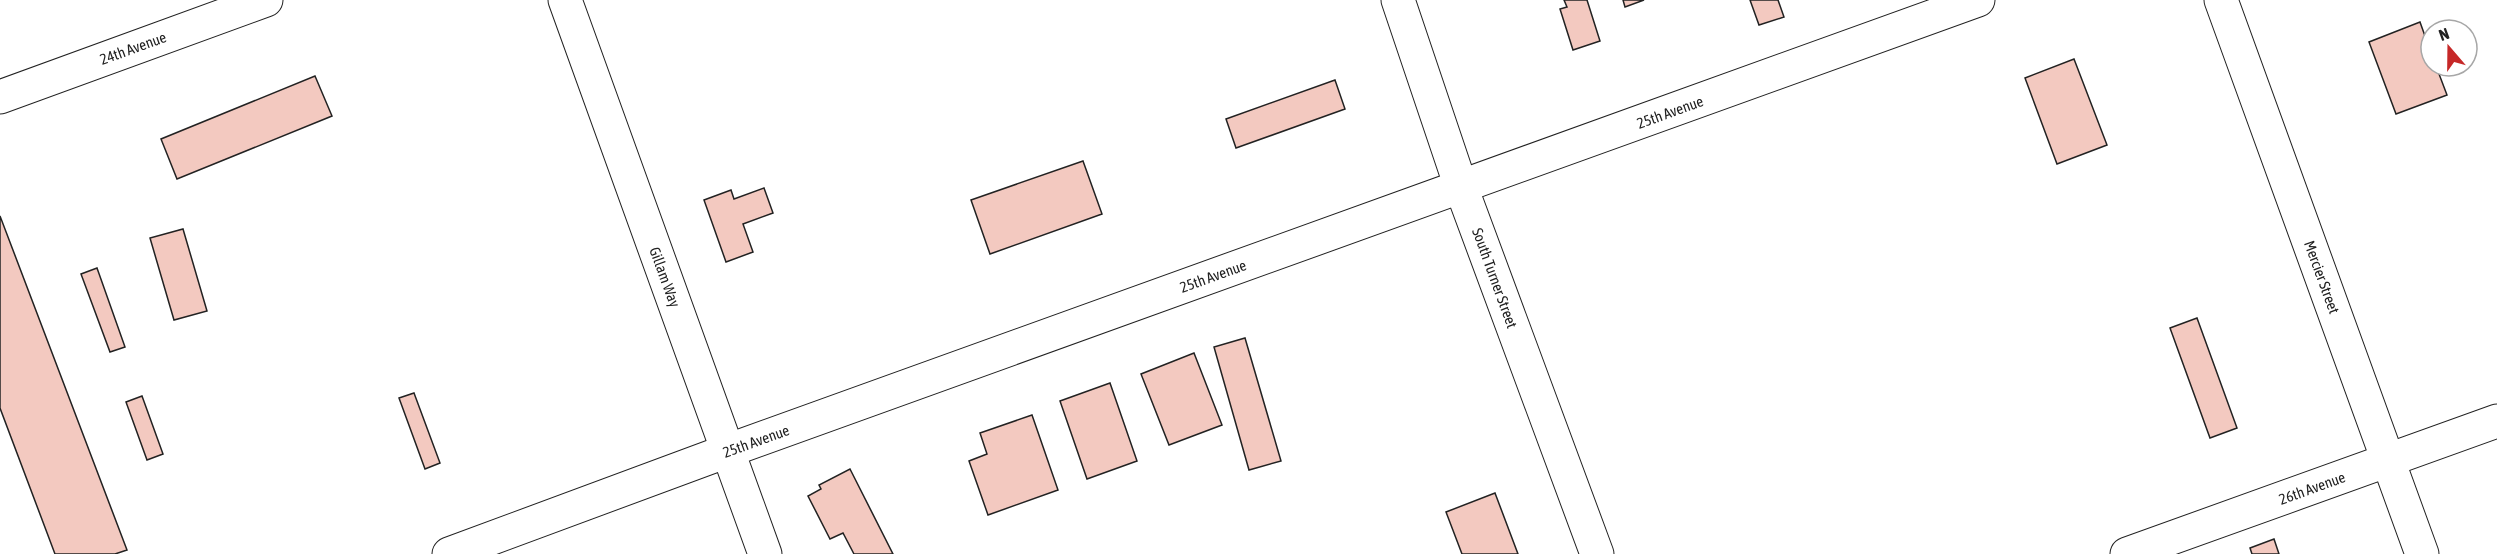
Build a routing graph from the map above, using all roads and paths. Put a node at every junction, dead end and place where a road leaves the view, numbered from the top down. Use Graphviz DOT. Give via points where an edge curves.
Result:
graph roads {
  1 [pos="266,0"];
  2 [pos="565,0"];
  3 [pos="1398,0"];
  4 [pos="1978,0"];
  5 [pos="2221,0"];
  6 [pos="0,97"];
  7 [pos="1461,187"];
  8 [pos="2497,421"];
  9 [pos="727,451"];
  10 [pos="2389,460"];
  11 [pos="449,554"];
  12 [pos="765,554"];
  13 [pos="1597,554"];
  14 [pos="2127,554"];
  15 [pos="2422,554"];
  1 -- 6 [label="street, 24th Avenue"];
  2 -- 9 [label="street, Gillam Way"];
  3 -- 7 [label="street, South Turner Street"];
  4 -- 7 [label="street, 25th Avenue"];
  5 -- 10 [label="street, Mercier Street"];
  7 -- 9 [label="street, 25th Avenue"];
  7 -- 13 [label="street, South Turner Street"];
  8 -- 10 [label="street, 26th Avenue"];
  9 -- 11 [label="street, 25th Avenue"];
  9 -- 12 [label="street, Gillam Way"];
  10 -- 14 [label="street, 26th Avenue"];
  10 -- 15 [label="street, Mercier Street"];
}
